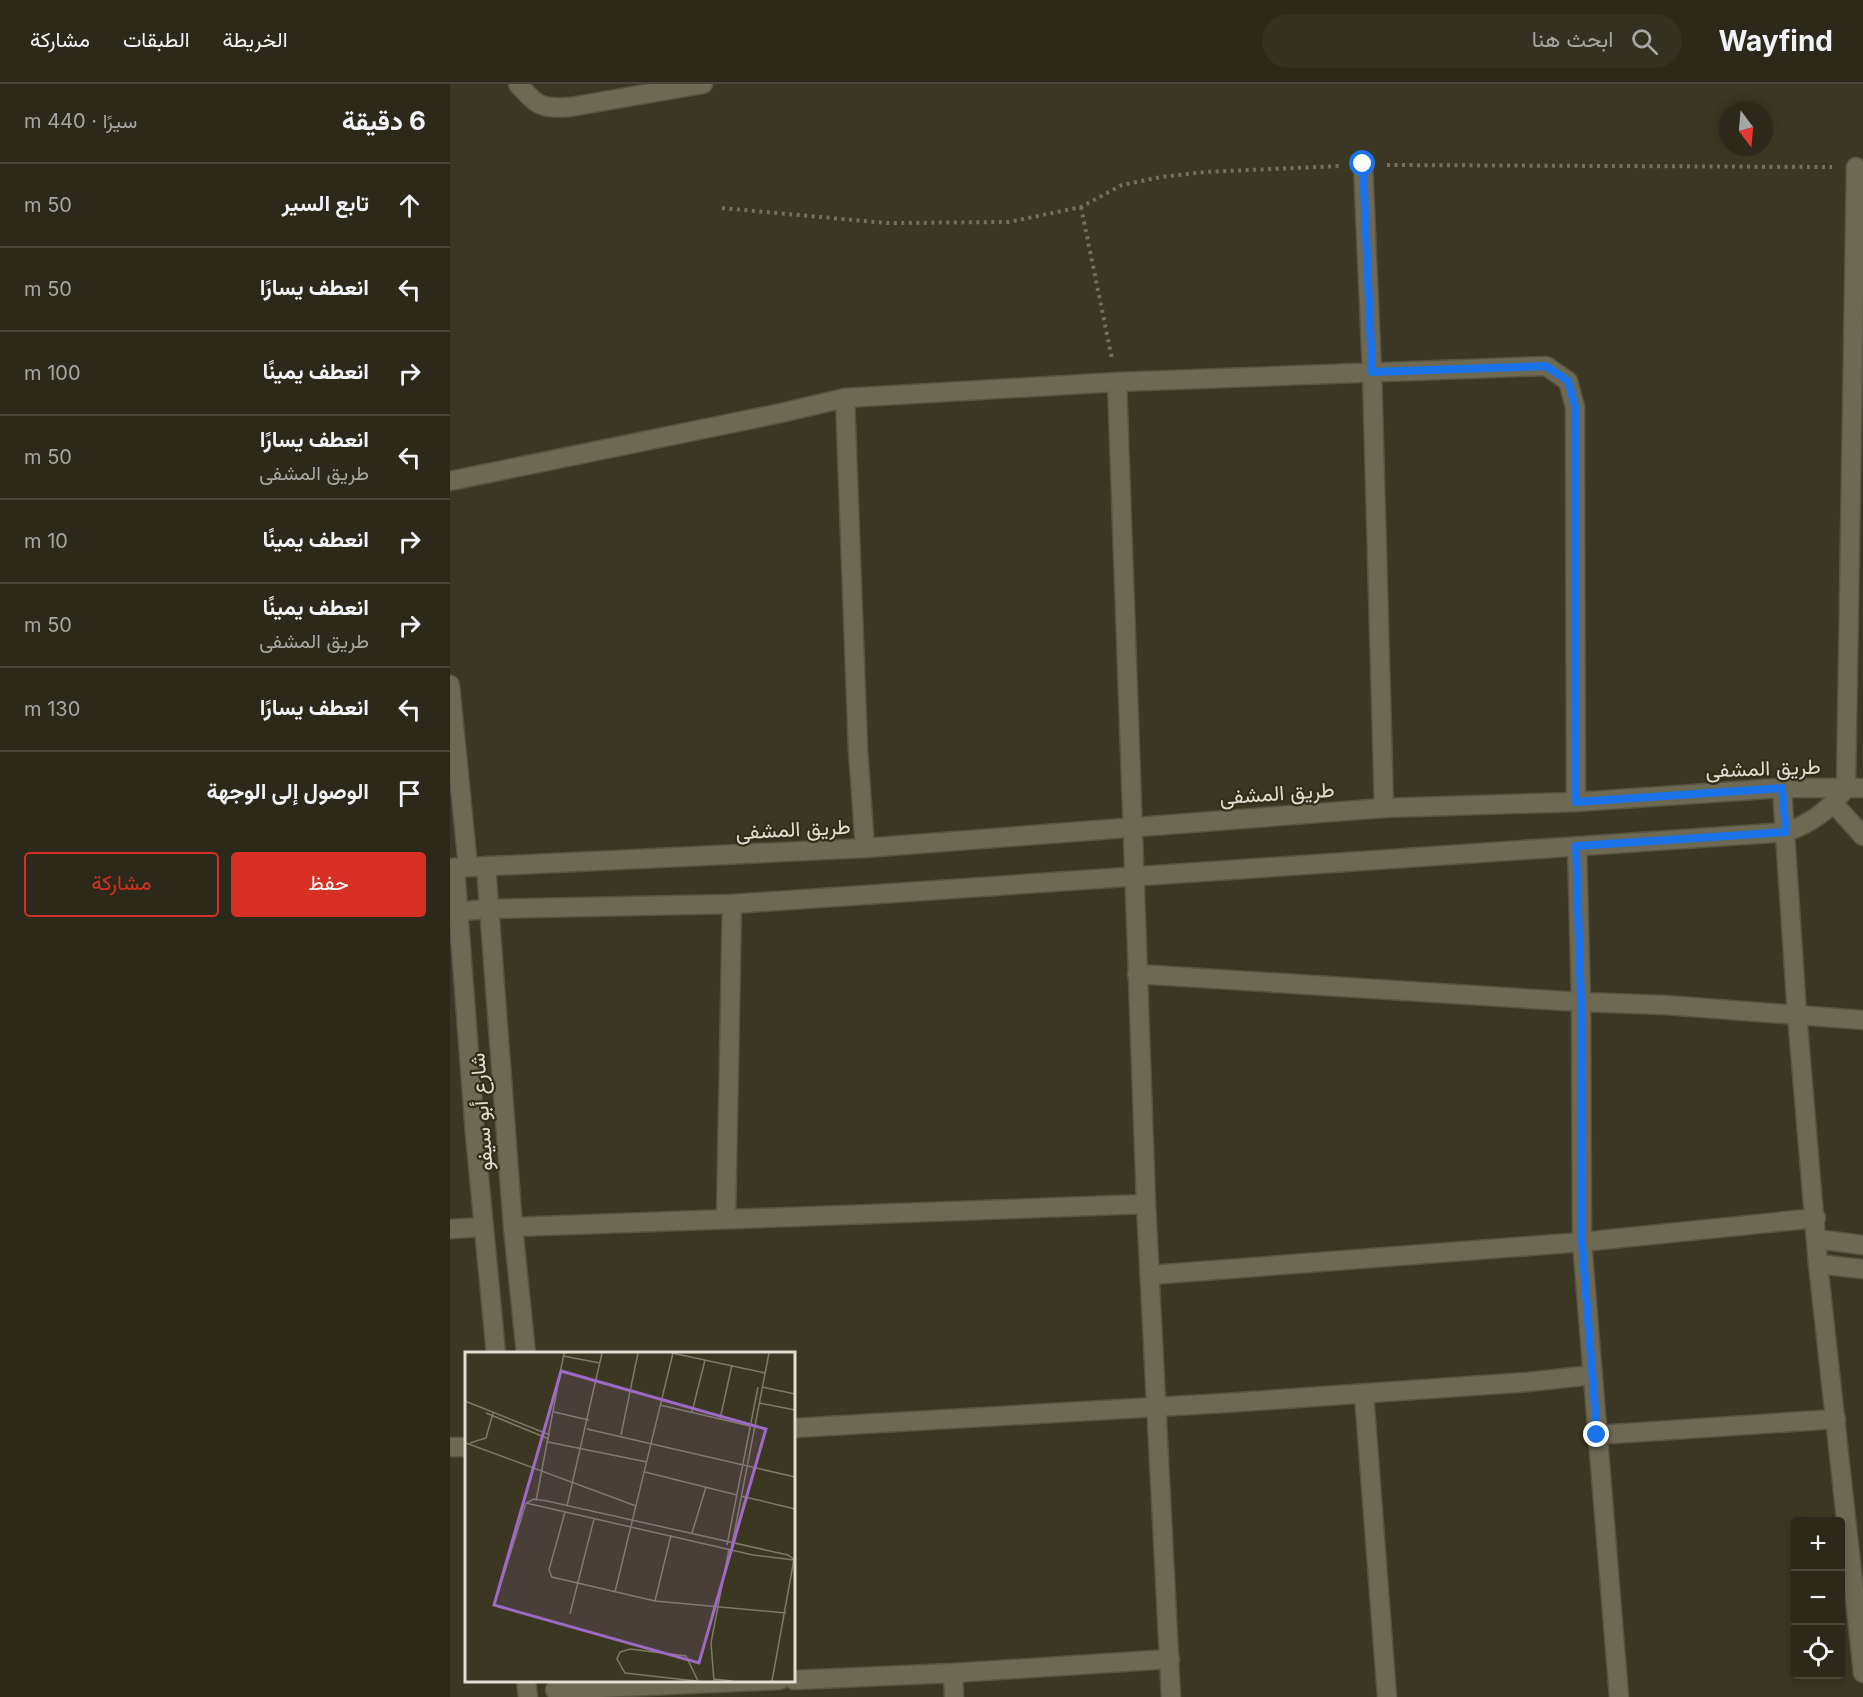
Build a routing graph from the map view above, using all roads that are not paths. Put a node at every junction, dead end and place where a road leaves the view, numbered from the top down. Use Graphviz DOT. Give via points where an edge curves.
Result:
graph roads {
  1 [pos="518,84"];
  2 [pos="704,84"];
  3 [pos="1363,164"];
  4 [pos="1856,167"];
  5 [pos="1372,372"];
  6 [pos="1117,382"];
  7 [pos="845,398"];
  8 [pos="450,481"];
  9 [pos="450,685"];
  10 [pos="1782,788"];
  11 [pos="1854,788"];
  12 [pos="1576,802"];
  13 [pos="1833,804"];
  14 [pos="1384,808"];
  15 [pos="1134,826"];
  16 [pos="1786,832"];
  17 [pos="1863,836"];
  18 [pos="1576,846"];
  19 [pos="865,848"];
  20 [pos="465,867"];
  21 [pos="1135,875"];
  22 [pos="732,904"];
  23 [pos="488,909"];
  24 [pos="454,911"];
  25 [pos="1137,974"];
  26 [pos="1581,1002"];
  27 [pos="1797,1014"];
  28 [pos="1863,1020"];
  29 [pos="1146,1204"];
  30 [pos="726,1218"];
  31 [pos="1816,1218"];
  32 [pos="484,1227"];
  33 [pos="513,1227"];
  34 [pos="450,1229"];
  35 [pos="1817,1239"];
  36 [pos="1582,1242"];
  37 [pos="1863,1245"];
  38 [pos="1818,1264"];
  39 [pos="1863,1269"];
  40 [pos="1150,1275"];
  41 [pos="496,1352"];
  42 [pos="526,1352"];
  43 [pos="1592,1376"];
  44 [pos="1364,1394"];
  45 [pos="1156,1407"];
  46 [pos="1836,1419"];
  47 [pos="795,1428"];
  48 [pos="1597,1435"];
  49 [pos="1170,1659"];
  50 [pos="953,1673"];
  51 [pos="1863,1673"];
  52 [pos="795,1680"];
  53 [pos="526,1682"];
  54 [pos="737,1682"];
  55 [pos="763,1682"];
  56 [pos="555,1689"];
  57 [pos="528,1697"];
  58 [pos="764,1697"];
  59 [pos="954,1697"];
  60 [pos="1171,1697"];
  61 [pos="1387,1697"];
  62 [pos="1619,1697"];
  1 -- 2 [label="street" via="532,100 549,109"];
  3 -- 5 [label="street"];
  4 -- 11 [label="street"];
  5 -- 6 [label="street"];
  5 -- 12 [label="street" via="1546,366 1568,381 1575,406"];
  5 -- 14 [label="street"];
  6 -- 7 [label="street"];
  6 -- 15 [label="street"];
  7 -- 8 [label="street"];
  7 -- 19 [label="street"];
  9 -- 20 [label="street"];
  10 -- 11 [label="street, طريق المشفى"];
  10 -- 12 [label="street, طريق المشفى"];
  10 -- 16 [label="street"];
  11 -- 13 [label="street, طريق المشفى"];
  12 -- 14 [label="street, طريق المشفى"];
  13 -- 16 [label="street, طريق المشفى" via="1803,826"];
  13 -- 17 [label="street"];
  14 -- 15 [label="street, طريق المشفى"];
  15 -- 19 [label="street, طريق المشفى"];
  15 -- 21 [label="street"];
  16 -- 18 [label="street, طريق المشفى"];
  16 -- 27 [label="street"];
  18 -- 21 [label="street, طريق المشفى"];
  18 -- 26 [label="street"];
  19 -- 20 [label="street, طريق المشفى"];
  20 -- 23 [label="street, شارع أبو سيفو"];
  20 -- 24 [label="street, شارع أبو سيفو"];
  21 -- 22 [label="street, طريق المشفى"];
  21 -- 25 [label="street"];
  22 -- 23 [label="street, طريق المشفى"];
  22 -- 30 [label="street"];
  23 -- 24 [label="street, طريق المشفى"];
  23 -- 33 [label="street, شارع أبو سيفو"];
  24 -- 32 [label="street, شارع أبو سيفو"];
  25 -- 26 [label="street"];
  25 -- 29 [label="street"];
  26 -- 27 [label="street"];
  26 -- 36 [label="street"];
  27 -- 28 [label="street"];
  27 -- 31 [label="street"];
  29 -- 30 [label="street"];
  29 -- 40 [label="street"];
  30 -- 33 [label="street"];
  31 -- 35 [label="street"];
  31 -- 36 [label="street"];
  32 -- 34 [label="street"];
  32 -- 41 [label="street, شارع أبو سيفو"];
  33 -- 42 [label="street, شارع أبو سيفو"];
  35 -- 37 [label="street"];
  35 -- 38 [label="street"];
  36 -- 40 [label="street"];
  36 -- 43 [label="street"];
  38 -- 39 [label="street"];
  38 -- 46 [label="street"];
  40 -- 45 [label="street"];
  43 -- 44 [label="street"];
  43 -- 48 [label="street"];
  44 -- 45 [label="street"];
  44 -- 61 [label="street"];
  45 -- 47 [label="street"];
  45 -- 49 [label="street"];
  46 -- 48 [label="street"];
  46 -- 51 [label="street"];
  48 -- 62 [label="street"];
  49 -- 50 [label="street"];
  49 -- 60 [label="street"];
  50 -- 52 [label="street"];
  50 -- 59 [label="street"];
  53 -- 57 [label="street"];
  54 -- 56 [label="street"];
  55 -- 58 [label="street"];
}
